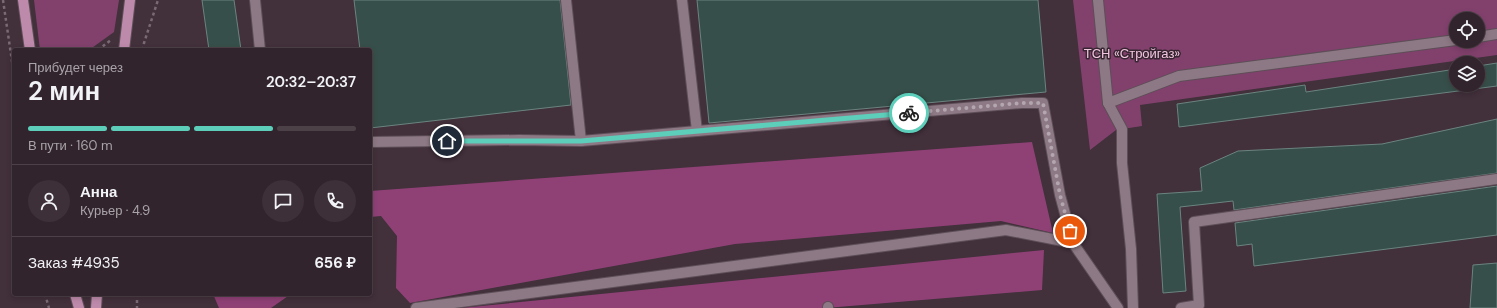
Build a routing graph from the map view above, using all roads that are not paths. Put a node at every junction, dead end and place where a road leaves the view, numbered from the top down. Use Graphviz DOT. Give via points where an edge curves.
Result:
graph roads {
  1 [pos="23,0"];
  2 [pos="130,0"];
  3 [pos="255,0"];
  4 [pos="566,0"];
  5 [pos="682,0"];
  6 [pos="1098,0"];
  7 [pos="1497,34"];
  8 [pos="1485,36"];
  9 [pos="1449,41"];
  10 [pos="30,48"];
  11 [pos="124,48"];
  12 [pos="260,48"];
  13 [pos="1108,103"];
  14 [pos="697,131"];
  15 [pos="581,141"];
  16 [pos="372,142"];
  17 [pos="1497,180"];
  18 [pos="1073,242"];
  19 [pos="76,296"];
  20 [pos="97,296"];
  21 [pos="79,308"];
  22 [pos="96,308"];
  23 [pos="416,308"];
  24 [pos="1118,308"];
  25 [pos="1133,308"];
  26 [pos="1181,308"];
  1 -- 10 [label="main road"];
  2 -- 11 [label="main road"];
  3 -- 12 [label="street"];
  4 -- 15 [label="street"];
  5 -- 14 [label="street"];
  6 -- 13 [label="street"];
  7 -- 8 [label="street"];
  9 -- 13 [label="street" via="1179,76"];
  13 -- 25 [label="street" via="1122,129 1122,163 1131,249"];
  14 -- 15 [label="street"];
  14 -- 18 [label="street" via="1043,103 1060,195"];
  15 -- 16 [label="street"];
  17 -- 26 [label="street" via="1194,222 1199,305"];
  18 -- 23 [label="street" via="1006,230"];
  18 -- 24 [label="street"];
  19 -- 21 [label="main road"];
  20 -- 22 [label="main road"];
}
